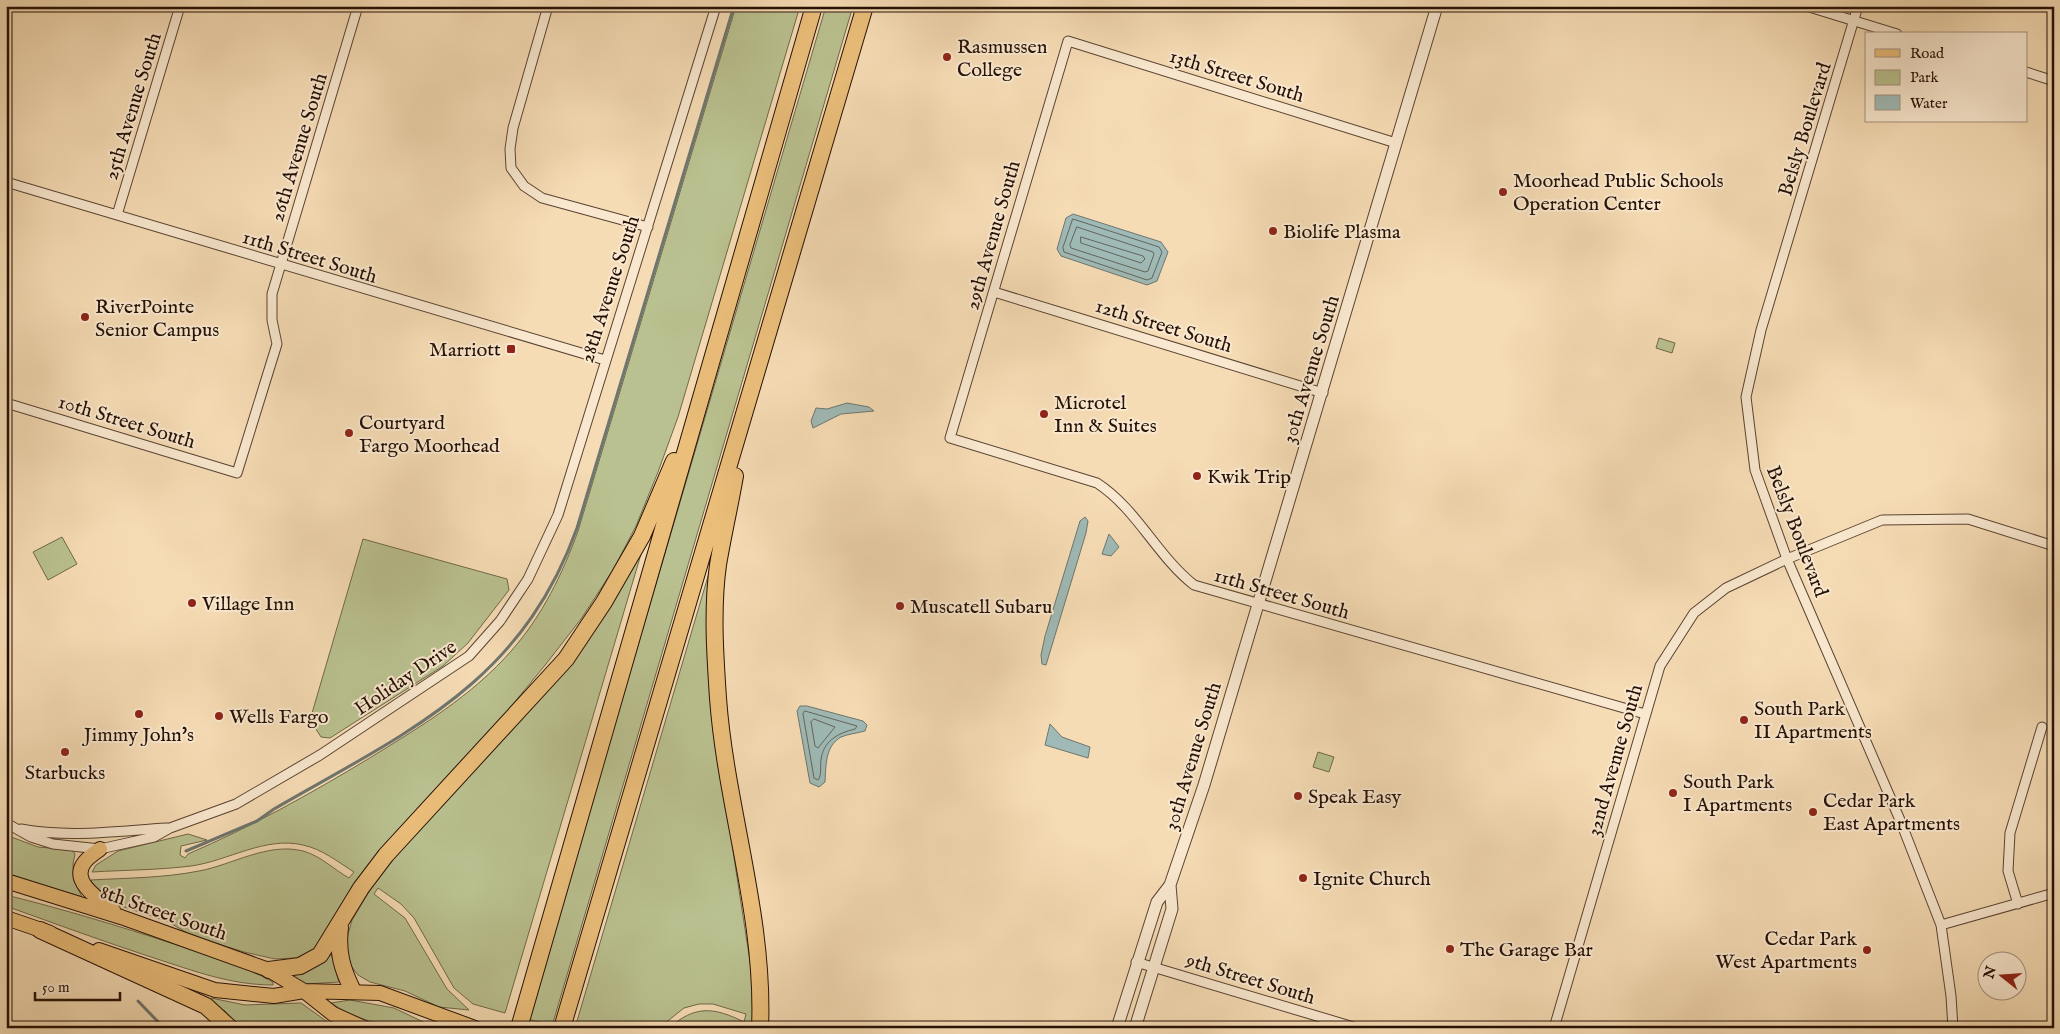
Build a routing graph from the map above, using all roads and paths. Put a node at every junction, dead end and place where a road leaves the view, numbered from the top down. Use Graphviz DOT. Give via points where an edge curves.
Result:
graph roads {
  1 [pos="180,6"];
  2 [pos="358,6"];
  3 [pos="548,6"];
  4 [pos="716,6"];
  5 [pos="814,6"];
  6 [pos="865,6"];
  7 [pos="1437,6"];
  8 [pos="1806,6"];
  9 [pos="1858,6"];
  10 [pos="1854,21"];
  11 [pos="1890,32"];
  12 [pos="1068,41"];
  13 [pos="2028,73"];
  14 [pos="2054,80"];
  15 [pos="1396,143"];
  16 [pos="6,182"];
  17 [pos="116,215"];
  18 [pos="648,227"];
  19 [pos="280,266"];
  20 [pos="994,292"];
  21 [pos="605,360"];
  22 [pos="759,361"];
  23 [pos="1323,393"];
  24 [pos="6,403"];
  25 [pos="692,429"];
  26 [pos="950,438"];
  27 [pos="237,472"];
  28 [pos="2054,546"];
  29 [pos="1786,560"];
  30 [pos="528,579"];
  31 [pos="1258,604"];
  32 [pos="1645,714"];
  33 [pos="2042,727"];
  34 [pos="10,825"];
  35 [pos="170,828"];
  36 [pos="100,849"];
  37 [pos="6,881"];
  38 [pos="1170,885"];
  39 [pos="2054,893"];
  40 [pos="2018,904"];
  41 [pos="121,916"];
  42 [pos="6,918"];
  43 [pos="1941,924"];
  44 [pos="340,925"];
  45 [pos="40,930"];
  46 [pos="1136,962"];
  47 [pos="1154,967"];
  48 [pos="269,970"];
  49 [pos="304,991"];
  50 [pos="353,991"];
  51 [pos="230,1028"];
  52 [pos="364,1028"];
  53 [pos="475,1028"];
  54 [pos="519,1028"];
  55 [pos="562,1028"];
  56 [pos="760,1028"];
  57 [pos="1117,1028"];
  58 [pos="1135,1028"];
  59 [pos="1357,1028"];
  60 [pos="1554,1028"];
  61 [pos="1953,1028"];
  1 -- 17 [label="street, 25th Avenue South"];
  2 -- 19 [label="street, 26th Avenue South"];
  3 -- 18 [label="street" via="513,128 511,168 524,186 542,198"];
  4 -- 18 [label="street, 28th Avenue South"];
  5 -- 25 [label="highway"];
  6 -- 22 [label="highway"];
  7 -- 15 [label="street, 30th Avenue South"];
  8 -- 10 [label="street"];
  9 -- 10 [label="street, Belsly Boulevard"];
  10 -- 11 [label="street"];
  10 -- 29 [label="street, Belsly Boulevard" via="1761,330 1746,397 1755,470"];
  12 -- 15 [label="street, 13th Street South"];
  12 -- 20 [label="street, 29th Avenue South"];
  13 -- 14 [label="street"];
  15 -- 23 [label="street, 30th Avenue South"];
  16 -- 17 [label="street, 11th Street South"];
  17 -- 19 [label="street, 11th Street South"];
  18 -- 21 [label="street, 28th Avenue South"];
  19 -- 21 [label="street, 11th Street South"];
  19 -- 27 [label="street, 26th Avenue South" via="272,294 272,320 277,344"];
  20 -- 23 [label="street, 12th Street South"];
  20 -- 26 [label="street, 29th Avenue South"];
  21 -- 30 [label="street, 28th Avenue South" via="558,515"];
  22 -- 55 [label="highway"];
  22 -- 56 [label="highway" via="718,566 715,620 718,699 762,991"];
  23 -- 31 [label="street, 30th Avenue South"];
  24 -- 27 [label="street, 10th Street South"];
  25 -- 44 [label="highway" via="673,463 642,536 566,659 386,855 360,888"];
  25 -- 54 [label="highway"];
  26 -- 31 [label="street, 11th Street South" via="1097,483 1116,495 1178,572 1194,585"];
  28 -- 29 [label="street" via="1968,520 1882,520"];
  29 -- 32 [label="street, 32nd Avenue South" via="1726,588 1694,613 1660,666"];
  29 -- 43 [label="street, Belsly Boulevard" via="1900,820"];
  30 -- 35 [label="street, Holiday Drive" via="500,621 469,656 320,755 236,804"];
  31 -- 32 [label="street, 11th Street South"];
  31 -- 38 [label="street, 30th Avenue South" via="1204,785"];
  32 -- 60 [label="street, 32nd Avenue South"];
  33 -- 40 [label="street" via="2010,833 2008,870"];
  34 -- 35 [label="street, Holiday Drive" via="85,835"];
  34 -- 36 [label="street, Holiday Drive" via="53,844"];
  35 -- 36 [label="street, Holiday Drive" via="154,837"];
  36 -- 41 [label="main road" via="83,864 81,875 89,892"];
  37 -- 41 [label="main road, 8th Street South"];
  38 -- 46 [label="street, 30th Avenue South" via="1157,902"];
  38 -- 47 [label="street, 30th Avenue South" via="1172,909"];
  39 -- 40 [label="street"];
  40 -- 43 [label="street"];
  41 -- 48 [label="main road, 8th Street South"];
  42 -- 45 [label="main road"];
  43 -- 61 [label="street, Belsly Boulevard"];
  44 -- 48 [label="highway" via="320,955 300,966"];
  44 -- 50 [label="highway" via="338,948 341,968"];
  45 -- 49 [label="main road" via="215,990 274,996"];
  45 -- 51 [label="highway" via="206,1006"];
  46 -- 47 [label="street, 9th Street South"];
  46 -- 57 [label="street, 30th Avenue South"];
  47 -- 58 [label="street, 30th Avenue South"];
  47 -- 59 [label="street, 9th Street South"];
  48 -- 49 [label="main road, 8th Street South"];
  49 -- 50 [label="main road"];
  49 -- 52 [label="main road, 8th Street South" via="333,1014"];
  50 -- 53 [label="main road" via="380,993"];
}
